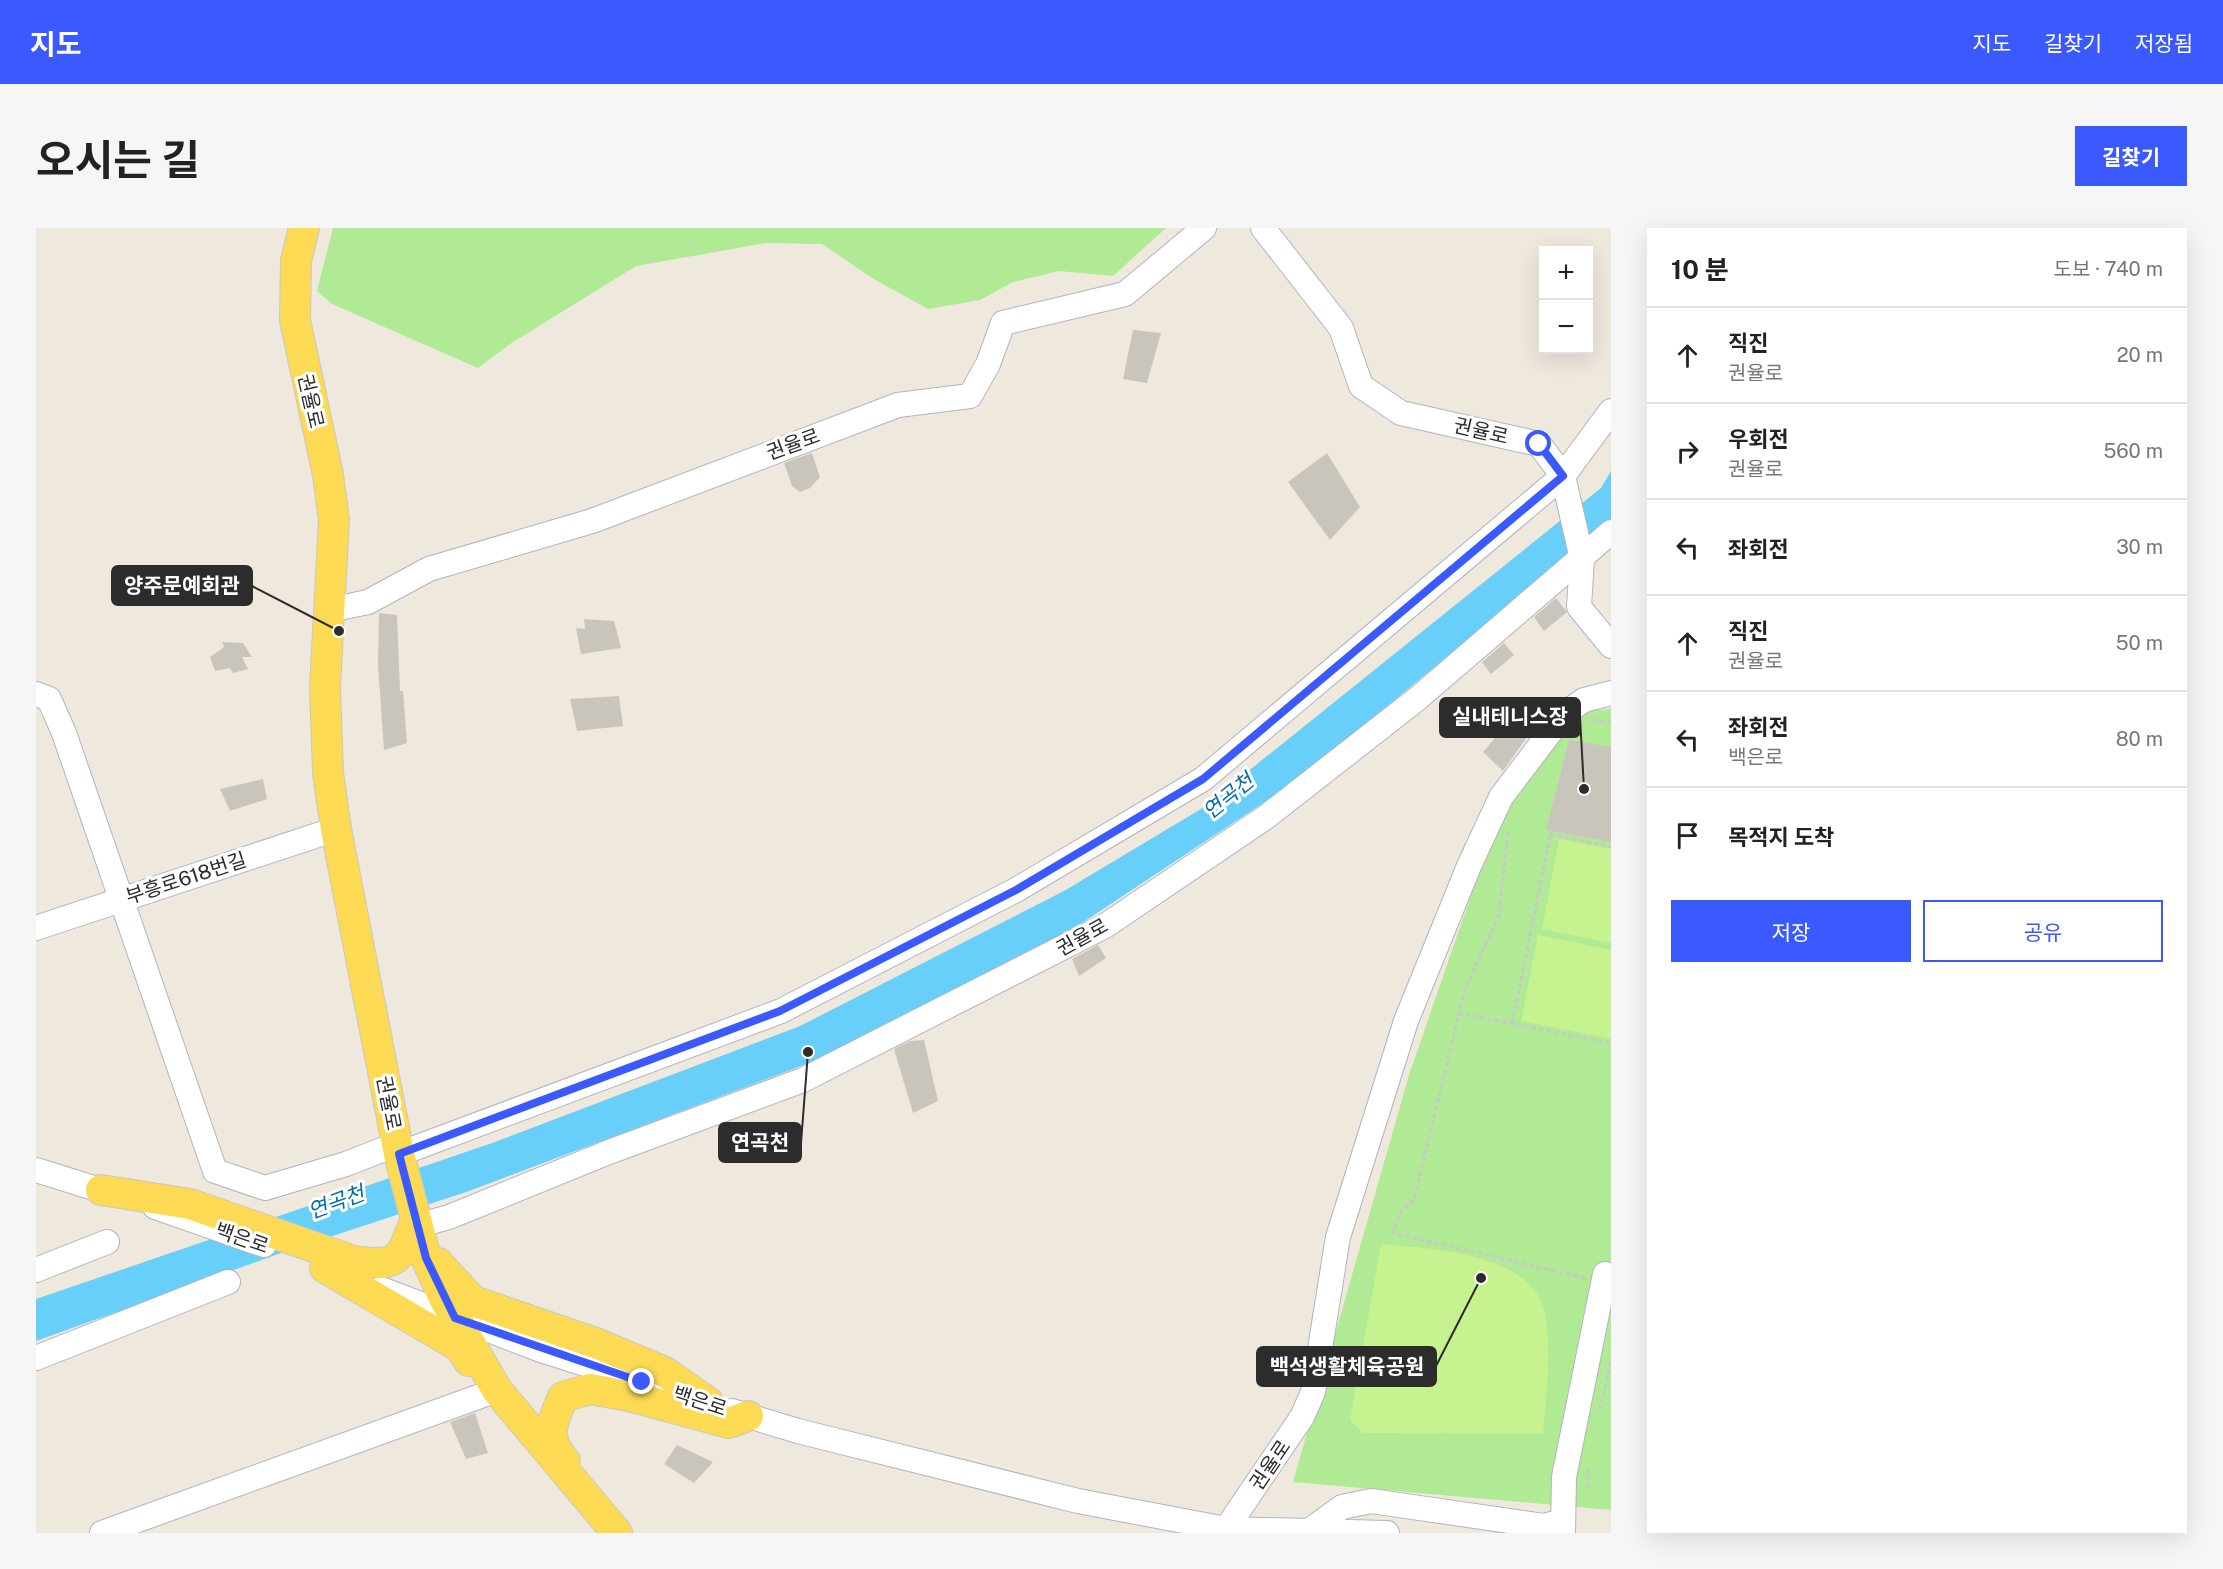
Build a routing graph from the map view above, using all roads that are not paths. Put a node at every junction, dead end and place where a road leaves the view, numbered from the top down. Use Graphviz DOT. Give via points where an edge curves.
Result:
graph roads {
  1 [pos="304,228"];
  2 [pos="1204,228"];
  3 [pos="1263,228"];
  4 [pos="1611,411"];
  5 [pos="1563,476"];
  6 [pos="1611,532"];
  7 [pos="1582,560"];
  8 [pos="330,610"];
  9 [pos="1611,646"];
  10 [pos="1611,693"];
  11 [pos="36,694"];
  12 [pos="336,829"];
  13 [pos="124,899"];
  14 [pos="36,928"];
  15 [pos="398,1149"];
  16 [pos="36,1170"];
  17 [pos="100,1190"];
  18 [pos="417,1226"];
  19 [pos="106,1242"];
  20 [pos="318,1259"];
  21 [pos="36,1270"];
  22 [pos="1598,1278"];
  23 [pos="228,1282"];
  24 [pos="455,1318"];
  25 [pos="36,1358"];
  26 [pos="493,1392"];
  27 [pos="708,1402"];
  28 [pos="748,1416"];
  29 [pos="1562,1527"];
  30 [pos="1312,1529"];
  31 [pos="1223,1531"];
  32 [pos="102,1533"];
  33 [pos="617,1533"];
  34 [pos="1387,1533"];
  1 -- 8 [label="main road, 권율로" via="296,261 295,320 332,501"];
  2 -- 8 [label="street, 권율로" via="1125,294 1003,323 988,364 970,396 898,405 592,521 429,569 368,602"];
  3 -- 5 [label="street, 권율로" via="1341,328 1361,386 1401,413 1539,444"];
  4 -- 5 [label="street"];
  5 -- 7 [label="street"];
  5 -- 15 [label="street, 권율로" via="1203,779 1016,890 780,1011"];
  6 -- 7 [label="street, 권율로"];
  7 -- 9 [label="street" via="1579,607"];
  7 -- 18 [label="street, 권율로" via="1417,699 1266,817 1105,926 803,1080"];
  8 -- 12 [label="main road, 권율로" via="326,738"];
  10 -- 31 [label="street, 권율로" via="1584,700 1564,714 1502,797 1469,866 1406,1021 1338,1237 1313,1392 1302,1417"];
  11 -- 13 [label="street" via="49,699 64,733 117,889"];
  12 -- 13 [label="street, 부흥로618번길"];
  12 -- 15 [label="main road, 권율로"];
  13 -- 14 [label="street, 부흥로618번길"];
  13 -- 15 [label="street" via="215,1171 265,1188"];
  15 -- 18 [label="main road"];
  16 -- 17 [label="street"];
  17 -- 20 [label="main road" via="187,1211"];
  18 -- 20 [label="main road" via="405,1248 377,1265"];
  18 -- 24 [label="main road" via="426,1258"];
  18 -- 27 [label="main road" via="451,1281 473,1301 598,1344 665,1372"];
  19 -- 21 [label="street"];
  20 -- 24 [label="street, 백은로"];
  20 -- 26 [label="main road" via="460,1347"];
  22 -- 29 [label="street" via="1564,1477"];
  23 -- 25 [label="street"];
  24 -- 26 [label="main road"];
  24 -- 27 [label="street, 백은로" via="541,1350"];
  26 -- 32 [label="street"];
  26 -- 33 [label="main road"];
  27 -- 28 [label="street, 백은로"];
  28 -- 31 [label="street, 백은로" via="1078,1501"];
  28 -- 33 [label="main road" via="729,1423 590,1389 563,1397 550,1436 556,1452 579,1476"];
  29 -- 30 [label="street" via="1371,1502 1342,1507"];
  30 -- 31 [label="street, 백은로"];
  30 -- 34 [label="street, 백은로"];
}
